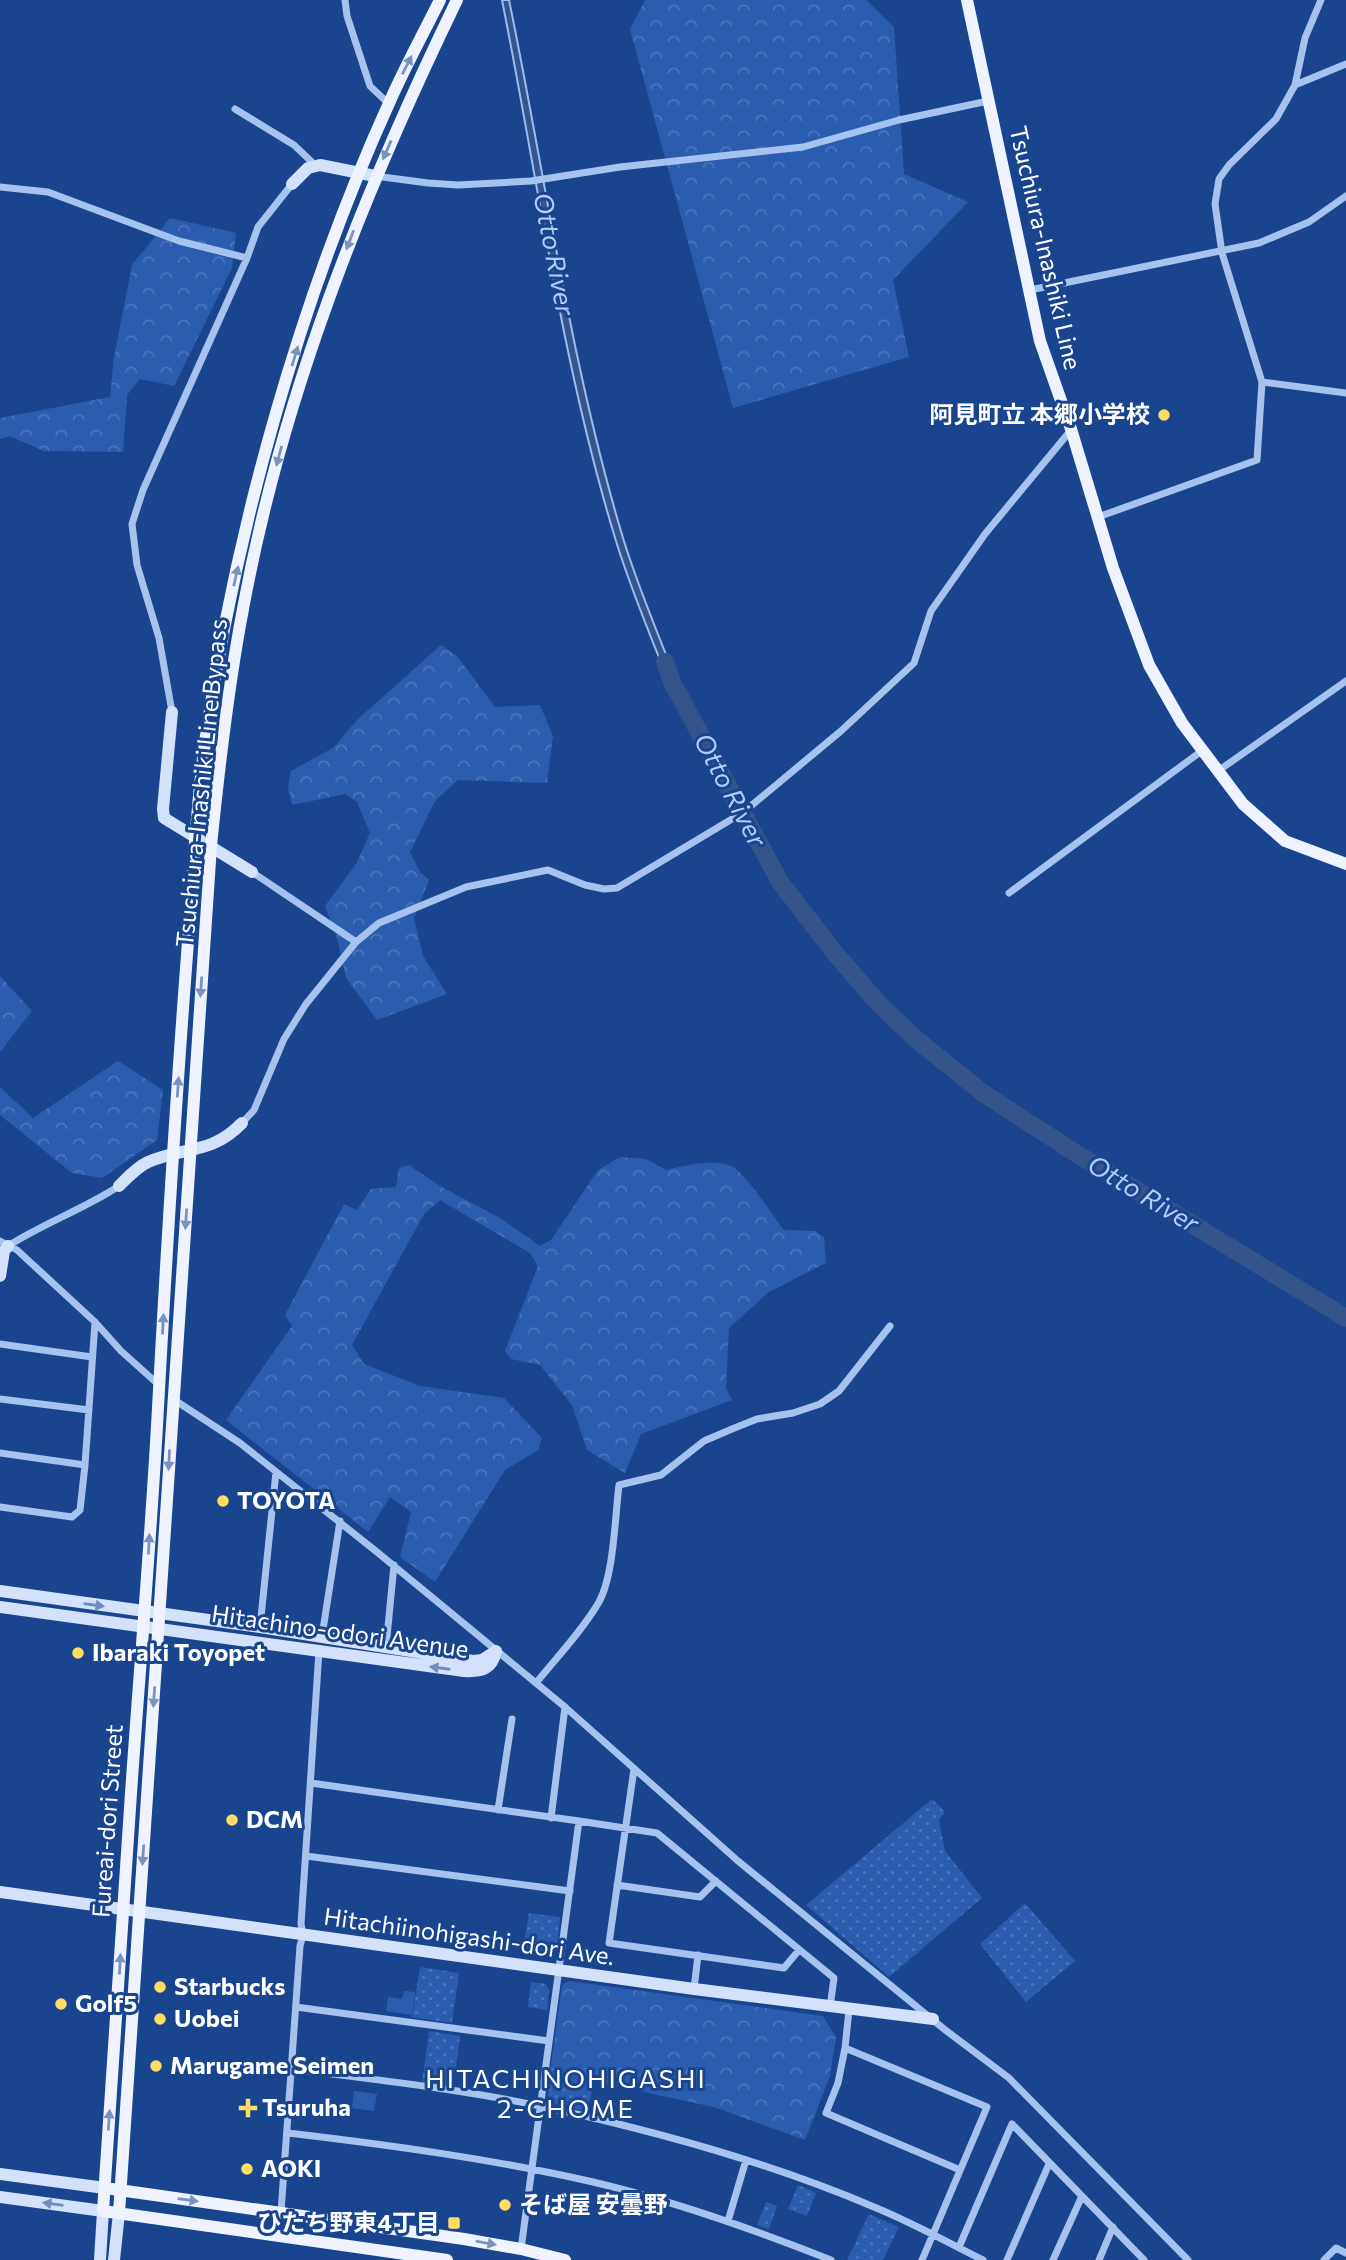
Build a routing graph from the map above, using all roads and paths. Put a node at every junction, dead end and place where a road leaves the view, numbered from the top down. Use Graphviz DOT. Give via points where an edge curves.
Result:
graph roads {
  1 [pos="345,0"];
  2 [pos="440,0"];
  3 [pos="457,0"];
  4 [pos="967,0"];
  5 [pos="1321,0"];
  6 [pos="1346,64"];
  7 [pos="1295,85"];
  8 [pos="988,101"];
  9 [pos="389,104"];
  10 [pos="235,109"];
  11 [pos="315,165"];
  12 [pos="360,172"];
  13 [pos="375,176"];
  14 [pos="292,184"];
  15 [pos="0,187"];
  16 [pos="1346,196"];
  17 [pos="1222,253"];
  18 [pos="247,258"];
  19 [pos="1030,290"];
  20 [pos="1262,382"];
  21 [pos="1346,393"];
  22 [pos="1072,429"];
  23 [pos="1098,517"];
  24 [pos="1346,681"];
  25 [pos="173,712"];
  26 [pos="1203,750"];
  27 [pos="1218,771"];
  28 [pos="196,836"];
  29 [pos="211,846"];
  30 [pos="1346,864"];
  31 [pos="252,872"];
  32 [pos="1009,893"];
  33 [pos="356,942"];
  34 [pos="242,1123"];
  35 [pos="191,1151"];
  36 [pos="173,1155"];
  37 [pos="119,1186"];
  38 [pos="4,1243"];
  39 [pos="0,1276"];
  40 [pos="95,1322"];
  41 [pos="891,1326"];
  42 [pos="0,1344"];
  43 [pos="92,1357"];
  44 [pos="159,1385"];
  45 [pos="0,1399"];
  46 [pos="173,1399"];
  47 [pos="89,1410"];
  48 [pos="0,1453"];
  49 [pos="85,1465"];
  50 [pos="276,1472"];
  51 [pos="0,1507"];
  52 [pos="340,1521"];
  53 [pos="394,1565"];
  54 [pos="0,1591"];
  55 [pos="0,1607"];
  56 [pos="145,1612"];
  57 [pos="159,1614"];
  58 [pos="144,1627"];
  59 [pos="260,1627"];
  60 [pos="158,1629"];
  61 [pos="322,1636"];
  62 [pos="386,1647"];
  63 [pos="320,1651"];
  64 [pos="496,1651"];
  65 [pos="536,1683"];
  66 [pos="565,1707"];
  67 [pos="512,1719"];
  68 [pos="634,1769"];
  69 [pos="311,1783"];
  70 [pos="498,1810"];
  71 [pos="551,1818"];
  72 [pos="579,1821"];
  73 [pos="626,1828"];
  74 [pos="306,1856"];
  75 [pos="716,1881"];
  76 [pos="617,1885"];
  77 [pos="570,1891"];
  78 [pos="0,1892"];
  79 [pos="123,1908"];
  80 [pos="140,1910"];
  81 [pos="303,1935"];
  82 [pos="799,1950"];
  83 [pos="698,1955"];
  84 [pos="560,1971"];
  85 [pos="694,1989"];
  86 [pos="296,2007"];
  87 [pos="830,2008"];
  88 [pos="849,2010"];
  89 [pos="933,2020"];
  90 [pos="549,2042"];
  91 [pos="845,2048"];
  92 [pos="292,2069"];
  93 [pos="541,2106"];
  94 [pos="288,2133"];
  95 [pos="746,2160"];
  96 [pos="1049,2164"];
  97 [pos="533,2169"];
  98 [pos="960,2169"];
  99 [pos="0,2174"];
  100 [pos="105,2188"];
  101 [pos="120,2190"];
  102 [pos="1082,2196"];
  103 [pos="0,2197"];
  104 [pos="103,2211"];
  105 [pos="281,2212"];
  106 [pos="119,2213"];
  107 [pos="728,2221"];
  108 [pos="1113,2228"];
  109 [pos="933,2235"];
  110 [pos="959,2247"];
  111 [pos="521,2249"];
  112 [pos="1346,2253"];
  113 [pos="100,2260"];
  114 [pos="114,2260"];
  115 [pos="447,2260"];
  116 [pos="565,2260"];
  117 [pos="831,2260"];
  118 [pos="922,2260"];
  119 [pos="983,2260"];
  120 [pos="1007,2260"];
  121 [pos="1053,2260"];
  122 [pos="1099,2260"];
  123 [pos="1144,2260"];
  124 [pos="1188,2260"];
  125 [pos="1324,2260"];
  1 -- 9 [label="street" via="370,86"];
  9 -- 2 [label="main road, Tsuchiura-Inashiki Line Bypass, one-way"];
  3 -- 13 [label="main road, Tsuchiura-Inashiki Line Bypass, one-way"];
  4 -- 8 [label="main road, Tsuchiura-Inashiki Line"];
  5 -- 7 [label="street" via="1305,38"];
  6 -- 7 [label="street"];
  7 -- 17 [label="street" via="1276,119 1219,179 1215,204"];
  8 -- 13 [label="street" via="803,146 531,181 458,185"];
  8 -- 19 [label="main road, Tsuchiura-Inashiki Line"];
  9 -- 12 [label="main road, Tsuchiura-Inashiki Line Bypass"];
  10 -- 11 [label="street" via="294,145"];
  11 -- 12 [label="street"];
  11 -- 14 [label="street"];
  12 -- 13 [label="street"];
  28 -- 12 [label="main road, Tsuchiura-Inashiki Line Bypass, one-way" via="213,697 254,498 302,332"];
  13 -- 29 [label="main road, Tsuchiura-Inashiki Line Bypass, one-way" via="304,373 270,490 243,608"];
  14 -- 18 [label="street" via="258,226"];
  15 -- 18 [label="street" via="48,192 178,241"];
  16 -- 17 [label="street" via="1309,222"];
  17 -- 19 [label="street"];
  17 -- 20 [label="street"];
  18 -- 25 [label="street" via="132,524 137,565 159,638"];
  19 -- 22 [label="main road, Tsuchiura-Inashiki Line" via="1040,341"];
  20 -- 21 [label="street"];
  20 -- 23 [label="street" via="1257,460"];
  22 -- 23 [label="main road, Tsuchiura-Inashiki Line"];
  22 -- 33 [label="street" via="985,534 931,611 914,663 841,731 748,807 617,888 584,885 548,870 494,881 397,914"];
  23 -- 26 [label="main road, Tsuchiura-Inashiki Line" via="1149,665"];
  24 -- 27 [label="street"];
  25 -- 28 [label="street" via="163,814 170,823"];
  26 -- 27 [label="main road, Tsuchiura-Inashiki Line"];
  26 -- 32 [label="street"];
  27 -- 30 [label="main road, Tsuchiura-Inashiki Line" via="1243,804 1285,841"];
  28 -- 29 [label="street"];
  36 -- 28 [label="main road, Tsuchiura-Inashiki Line Bypass, one-way"];
  29 -- 31 [label="street"];
  29 -- 35 [label="main road, Tsuchiura-Inashiki Line Bypass, one-way"];
  31 -- 33 [label="street"];
  33 -- 34 [label="street" via="306,1004"];
  34 -- 35 [label="street" via="221,1141"];
  35 -- 36 [label="street"];
  35 -- 46 [label="main road, Tsuchiura-Inashiki Line Bypass, one-way"];
  36 -- 37 [label="street" via="147,1163"];
  44 -- 36 [label="main road, Tsuchiura-Inashiki Line Bypass, one-way"];
  37 -- 38 [label="street"];
  38 -- 39 [label="street"];
  38 -- 40 [label="street"];
  40 -- 43 [label="street"];
  40 -- 44 [label="street"];
  41 -- 65 [label="street" via="839,1391 820,1404 732,1429 704,1441 661,1475 619,1485 600,1600"];
  42 -- 43 [label="street"];
  43 -- 47 [label="street"];
  56 -- 44 [label="main road, Fureai-dori Street, one-way"];
  45 -- 47 [label="street"];
  46 -- 50 [label="street"];
  46 -- 57 [label="main road, Fureai-dori Street, one-way"];
  47 -- 49 [label="street"];
  48 -- 49 [label="street"];
  49 -- 51 [label="street" via="80,1510 72,1517"];
  50 -- 52 [label="street"];
  50 -- 59 [label="street"];
  52 -- 53 [label="street"];
  52 -- 61 [label="street"];
  53 -- 62 [label="street"];
  53 -- 64 [label="street"];
  54 -- 56 [label="street, Hitachino-odori Avenue, one-way"];
  55 -- 58 [label="street, Hitachino-odori Avenue"];
  56 -- 57 [label="street, Hitachino-odori Avenue"];
  56 -- 58 [label="main road, Fureai-dori Street"];
  57 -- 59 [label="street, Hitachino-odori Avenue"];
  57 -- 60 [label="main road, Fureai-dori Street"];
  58 -- 60 [label="street, Hitachino-odori Avenue"];
  58 -- 79 [label="main road, Fureai-dori Street"];
  59 -- 61 [label="street, Hitachino-odori Avenue"];
  60 -- 63 [label="street, Hitachino-odori Avenue"];
  60 -- 80 [label="main road, Fureai-dori Street, one-way"];
  61 -- 62 [label="street, Hitachino-odori Avenue"];
  62 -- 64 [label="street, Hitachino-odori Avenue" via="473,1661"];
  64 -- 63 [label="street, Hitachino-odori Avenue, one-way" via="494,1661 481,1672"];
  63 -- 69 [label="street"];
  64 -- 65 [label="street"];
  65 -- 66 [label="street"];
  66 -- 68 [label="street"];
  66 -- 71 [label="street"];
  67 -- 70 [label="street"];
  68 -- 73 [label="street"];
  68 -- 89 [label="street" via="738,1861"];
  69 -- 70 [label="street"];
  69 -- 74 [label="street"];
  70 -- 71 [label="street"];
  71 -- 72 [label="street"];
  72 -- 73 [label="street"];
  72 -- 77 [label="street"];
  73 -- 75 [label="street" via="657,1833"];
  73 -- 76 [label="street"];
  74 -- 77 [label="street"];
  74 -- 81 [label="street"];
  75 -- 76 [label="street" via="700,1898"];
  75 -- 82 [label="street"];
  76 -- 83 [label="street" via="609,1943"];
  77 -- 84 [label="street"];
  78 -- 79 [label="street, Hitachiinohigashi-dori Ave."];
  79 -- 80 [label="street, Hitachiinohigashi-dori Ave."];
  100 -- 79 [label="main road, Fureai-dori Street, one-way"];
  80 -- 81 [label="street, Hitachiinohigashi-dori Ave."];
  80 -- 101 [label="main road, Fureai-dori Street"];
  81 -- 84 [label="street, Hitachiinohigashi-dori Ave."];
  81 -- 86 [label="street"];
  82 -- 83 [label="street" via="784,1968"];
  82 -- 87 [label="street" via="834,1978"];
  83 -- 85 [label="street"];
  84 -- 85 [label="street, Hitachiinohigashi-dori Ave."];
  84 -- 90 [label="street"];
  85 -- 87 [label="street, Hitachiinohigashi-dori Ave."];
  86 -- 90 [label="street"];
  86 -- 92 [label="street"];
  87 -- 88 [label="street, Hitachiinohigashi-dori Ave."];
  88 -- 89 [label="street, Hitachiinohigashi-dori Ave."];
  88 -- 91 [label="street"];
  89 -- 124 [label="street" via="1009,2078"];
  90 -- 93 [label="street"];
  91 -- 98 [label="street" via="826,2113"];
  91 -- 98 [label="street" via="986,2107"];
  92 -- 93 [label="street"];
  92 -- 94 [label="street"];
  93 -- 95 [label="street"];
  93 -- 97 [label="street"];
  94 -- 97 [label="street"];
  94 -- 105 [label="street"];
  95 -- 107 [label="street"];
  95 -- 109 [label="street" via="875,2207"];
  96 -- 102 [label="street"];
  96 -- 110 [label="street" via="1012,2124"];
  96 -- 120 [label="street"];
  97 -- 107 [label="street"];
  97 -- 111 [label="street"];
  98 -- 109 [label="street"];
  99 -- 100 [label="street"];
  100 -- 101 [label="main road"];
  100 -- 104 [label="main road, Fureai-dori Street"];
  101 -- 105 [label="main road, one-way"];
  101 -- 106 [label="main road, Fureai-dori Street"];
  102 -- 108 [label="street"];
  102 -- 121 [label="street"];
  104 -- 103 [label="street, one-way"];
  104 -- 106 [label="main road"];
  104 -- 113 [label="street, Fureai-dori Street"];
  105 -- 111 [label="main road, one-way"];
  106 -- 114 [label="street, Fureai-dori Street"];
  106 -- 115 [label="main road"];
  107 -- 117 [label="street"];
  108 -- 122 [label="street"];
  108 -- 123 [label="street"];
  109 -- 110 [label="street"];
  109 -- 118 [label="street"];
  110 -- 119 [label="street"];
  111 -- 116 [label="main road"];
  112 -- 125 [label="street" via="1336,2248"];
}
